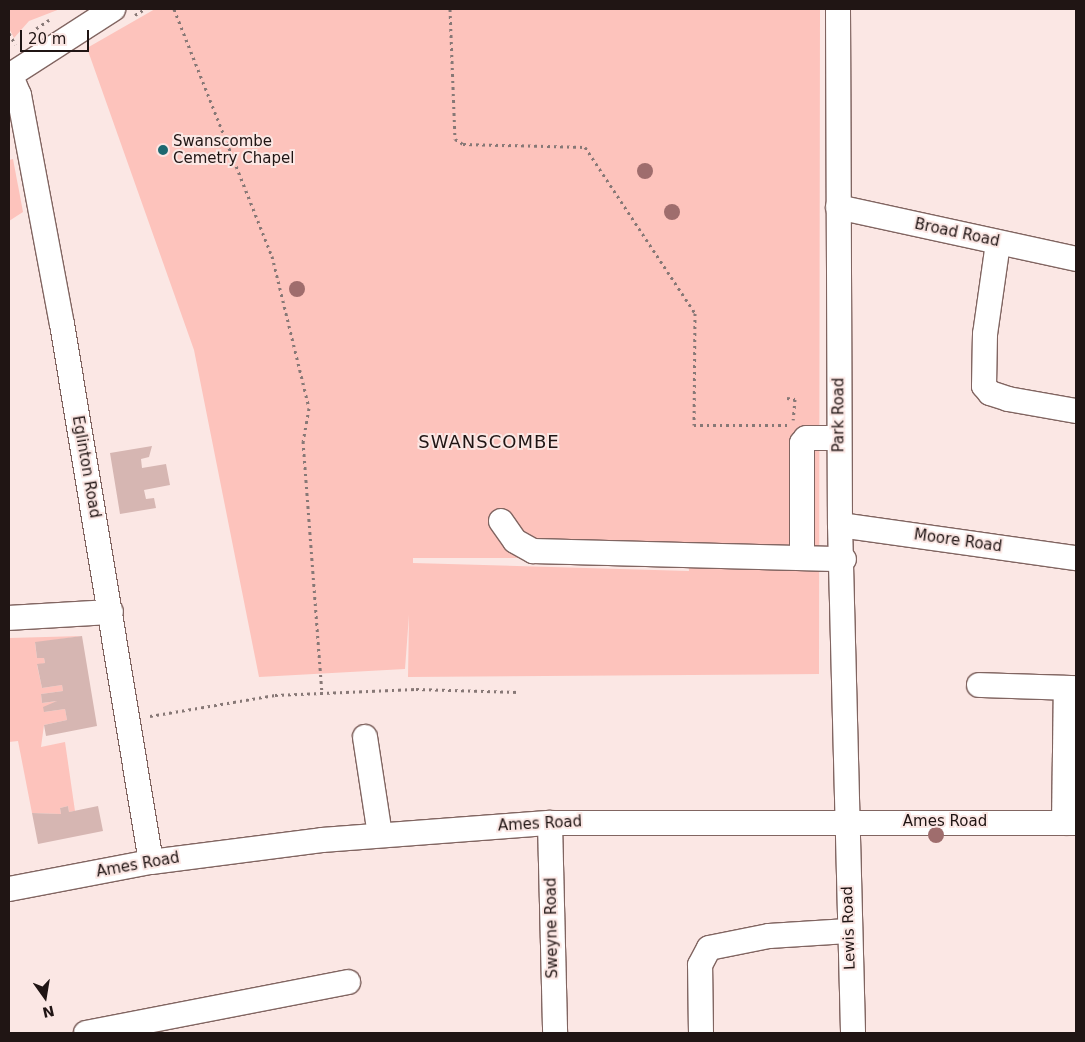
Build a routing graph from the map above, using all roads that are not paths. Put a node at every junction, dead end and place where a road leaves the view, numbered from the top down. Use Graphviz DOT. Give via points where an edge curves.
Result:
graph roads {
  1 [pos="838,9"];
  2 [pos="120,14"];
  3 [pos="10,75"];
  4 [pos="838,207"];
  5 [pos="998,243"];
  6 [pos="1076,259"];
  7 [pos="1076,411"];
  8 [pos="839,438"];
  9 [pos="501,521"];
  10 [pos="840,525"];
  11 [pos="802,557"];
  12 [pos="1076,558"];
  13 [pos="844,559"];
  14 [pos="111,612"];
  15 [pos="9,618"];
  16 [pos="979,685"];
  17 [pos="1071,688"];
  18 [pos="365,737"];
  19 [pos="845,822"];
  20 [pos="550,823"];
  21 [pos="1070,823"];
  22 [pos="380,834"];
  23 [pos="151,862"];
  24 [pos="9,889"];
  25 [pos="848,931"];
  26 [pos="348,982"];
  27 [pos="86,1033"];
  28 [pos="555,1033"];
  29 [pos="701,1033"];
  30 [pos="852,1033"];
  1 -- 4 [label="street, Park Road"];
  2 -- 3 [label="street"];
  3 -- 14 [label="street, Eglinton Road" via="36,182"];
  4 -- 5 [label="street, Broad Road"];
  4 -- 8 [label="street, Park Road"];
  5 -- 6 [label="street, Broad Road"];
  5 -- 7 [label="street" via="985,334 984,386 990,393 1008,399"];
  8 -- 10 [label="street, Park Road"];
  8 -- 11 [label="street" via="806,438 802,443"];
  9 -- 11 [label="street" via="515,541 533,550"];
  10 -- 12 [label="street, Moore Road"];
  10 -- 13 [label="street, Park Road"];
  11 -- 13 [label="street"];
  13 -- 19 [label="street, Park Road"];
  14 -- 15 [label="street"];
  14 -- 23 [label="street, Eglinton Road"];
  16 -- 17 [label="street"];
  17 -- 21 [label="street"];
  18 -- 22 [label="street"];
  19 -- 20 [label="street, Ames Road"];
  19 -- 21 [label="street, Ames Road"];
  19 -- 25 [label="street, Lewis Road"];
  20 -- 22 [label="street, Ames Road"];
  20 -- 28 [label="street, Sweyne Road"];
  22 -- 23 [label="street, Ames Road"];
  23 -- 24 [label="street, Ames Road"];
  25 -- 29 [label="street" via="769,936 709,948 700,965"];
  25 -- 30 [label="street, Lewis Road"];
  26 -- 27 [label="street"];
}
